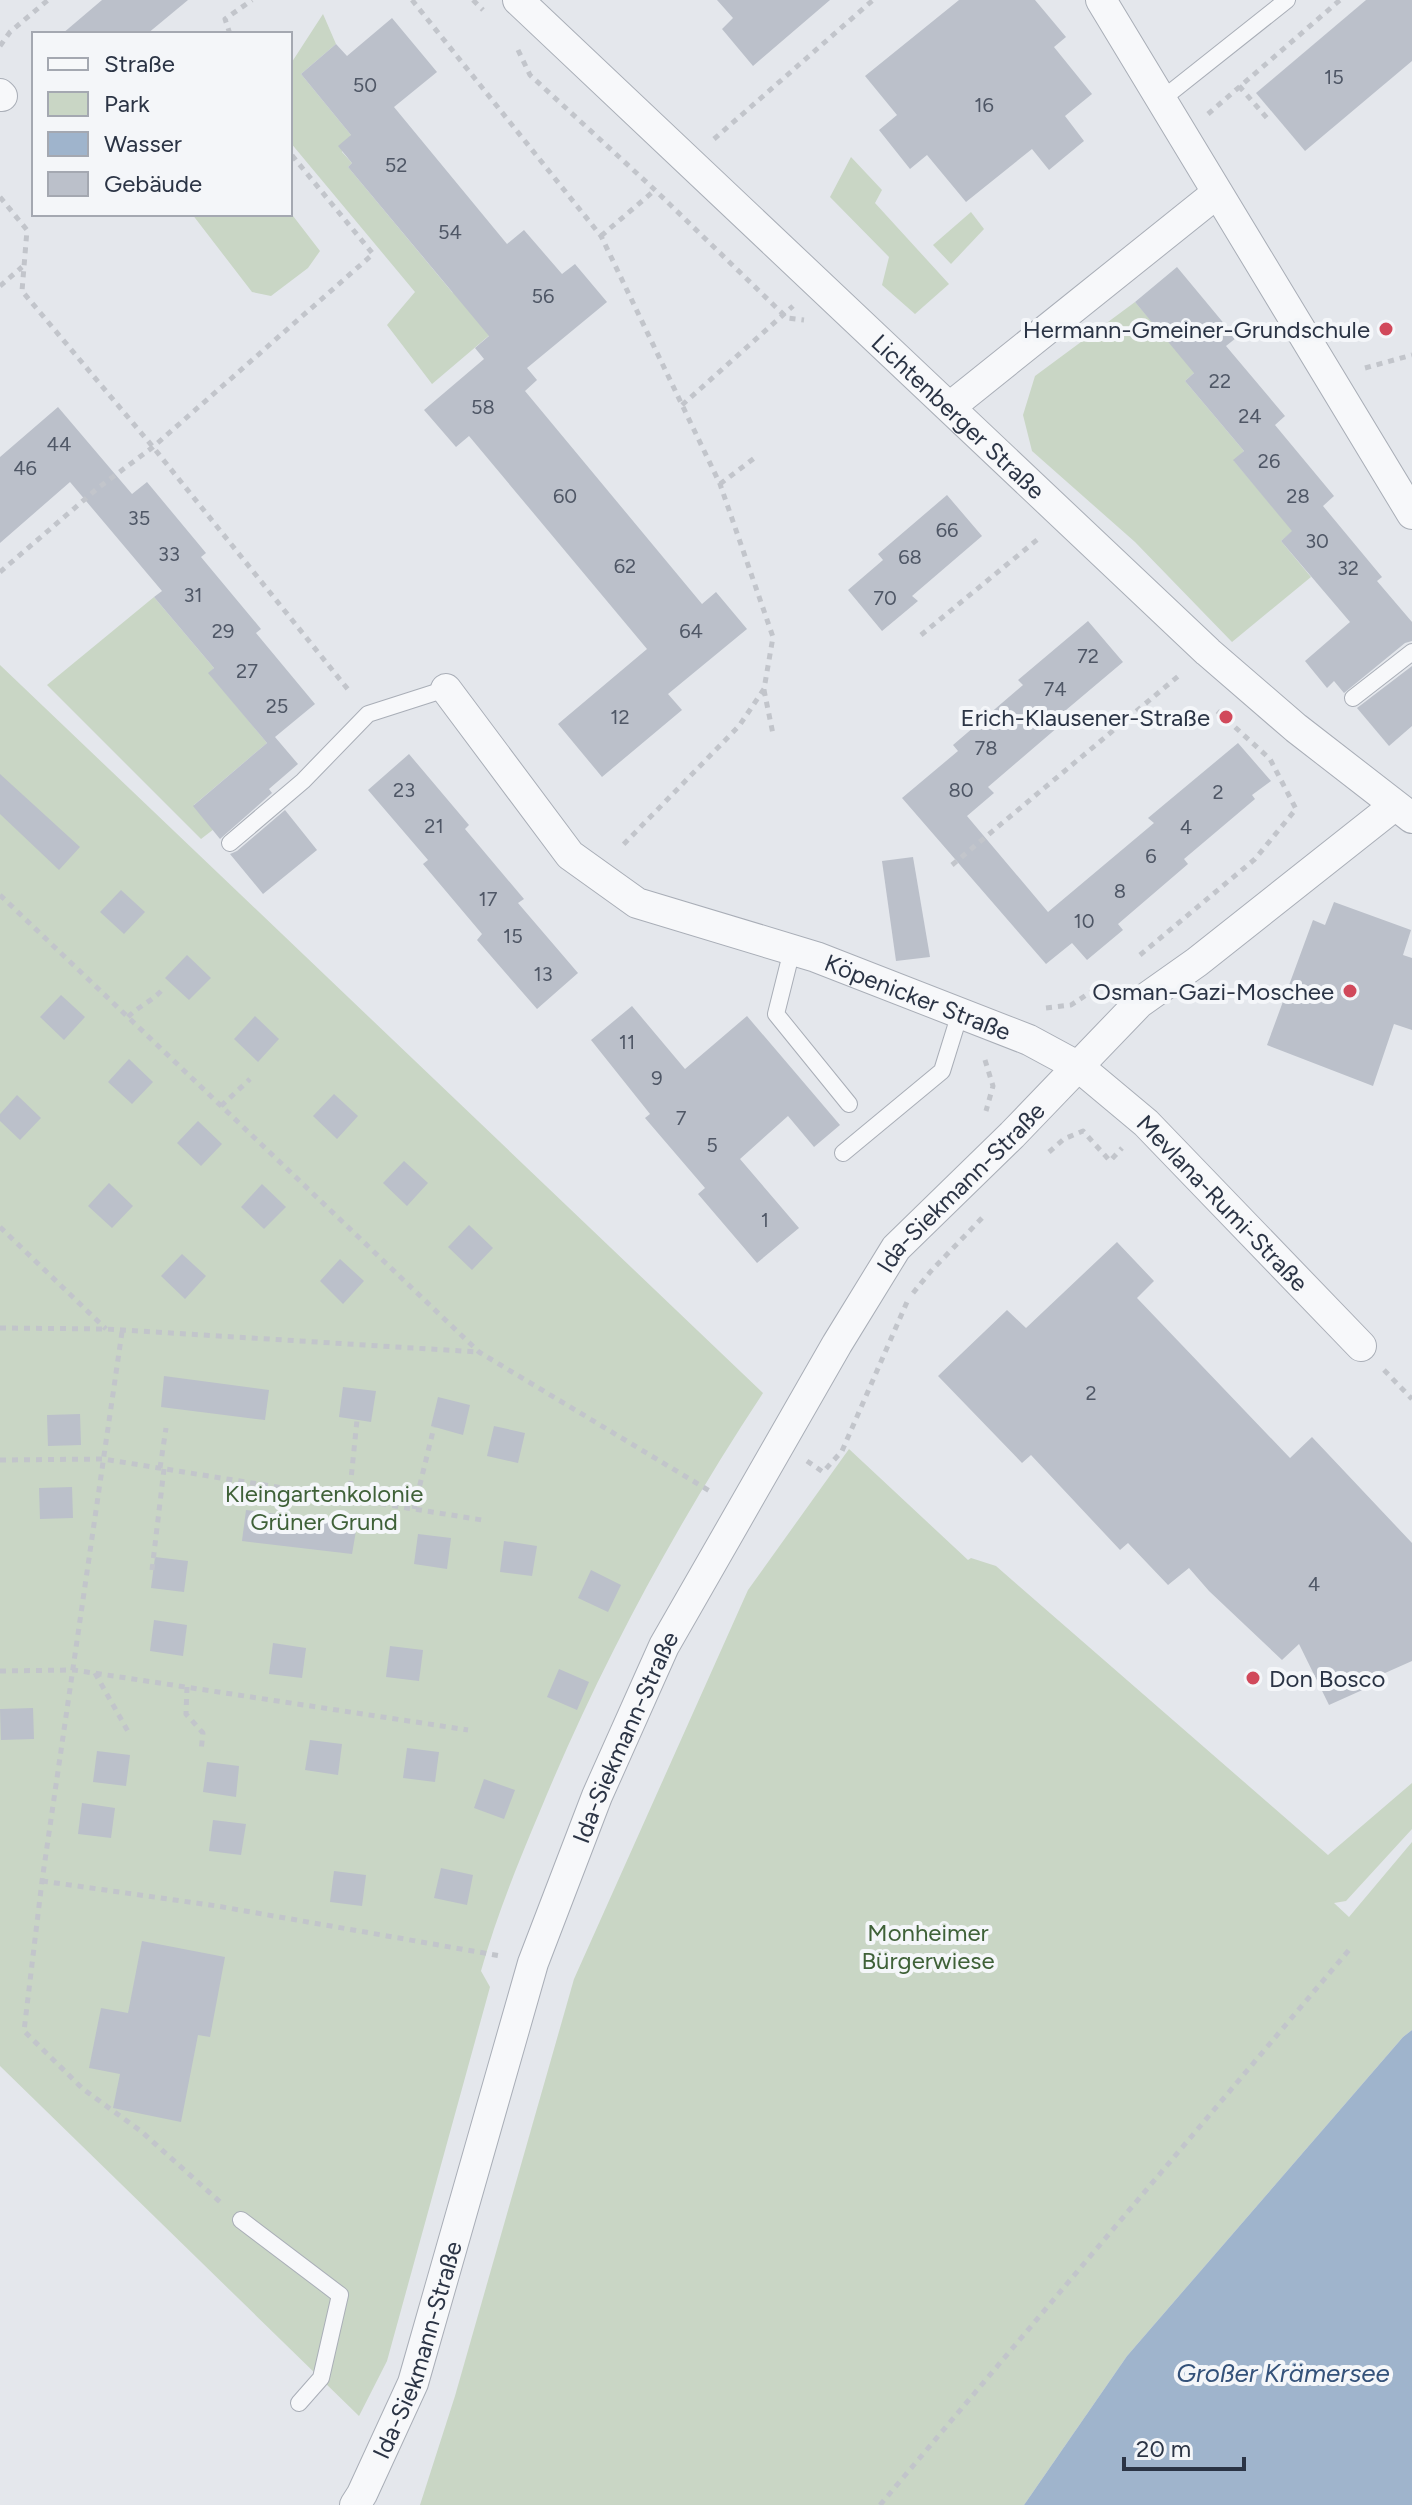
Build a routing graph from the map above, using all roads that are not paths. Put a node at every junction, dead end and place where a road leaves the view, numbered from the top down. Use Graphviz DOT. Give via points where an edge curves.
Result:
graph roads {
  1 [pos="518,0"];
  2 [pos="1101,0"];
  3 [pos="1287,0"];
  4 [pos="1161,100"];
  5 [pos="1217,193"];
  6 [pos="950,407"];
  7 [pos="1412,514"];
  8 [pos="1412,652"];
  9 [pos="446,689"];
  10 [pos="1353,698"];
  11 [pos="1403,812"];
  12 [pos="230,843"];
  13 [pos="792,950"];
  14 [pos="960,1013"];
  15 [pos="1079,1067"];
  16 [pos="849,1104"];
  17 [pos="843,1153"];
  18 [pos="1361,1346"];
  19 [pos="241,2220"];
  20 [pos="299,2403"];
  21 [pos="355,2505"];
  1 -- 6 [label="street, Lichtenberger Straße"];
  2 -- 4 [label="street"];
  3 -- 4 [label="lane"];
  4 -- 5 [label="street"];
  5 -- 6 [label="street"];
  5 -- 7 [label="street"];
  6 -- 11 [label="street, Lichtenberger Straße" via="1208,652"];
  8 -- 10 [label="lane"];
  9 -- 12 [label="lane" via="368,714 303,781"];
  9 -- 13 [label="street, Köpenicker Straße" via="570,855 637,903"];
  11 -- 15 [label="street" via="1139,1003"];
  13 -- 14 [label="street, Köpenicker Straße"];
  13 -- 16 [label="lane" via="776,1014"];
  14 -- 15 [label="street, Köpenicker Straße"];
  14 -- 17 [label="lane" via="942,1071"];
  15 -- 18 [label="street, Mevlana-Rumi-Straße" via="1146,1123"];
  15 -- 21 [label="street, Ida-Siekmann-Straße" via="896,1248 664,1646 597,1796 533,1963 413,2383"];
  19 -- 20 [label="lane" via="340,2295 321,2378"];
}
